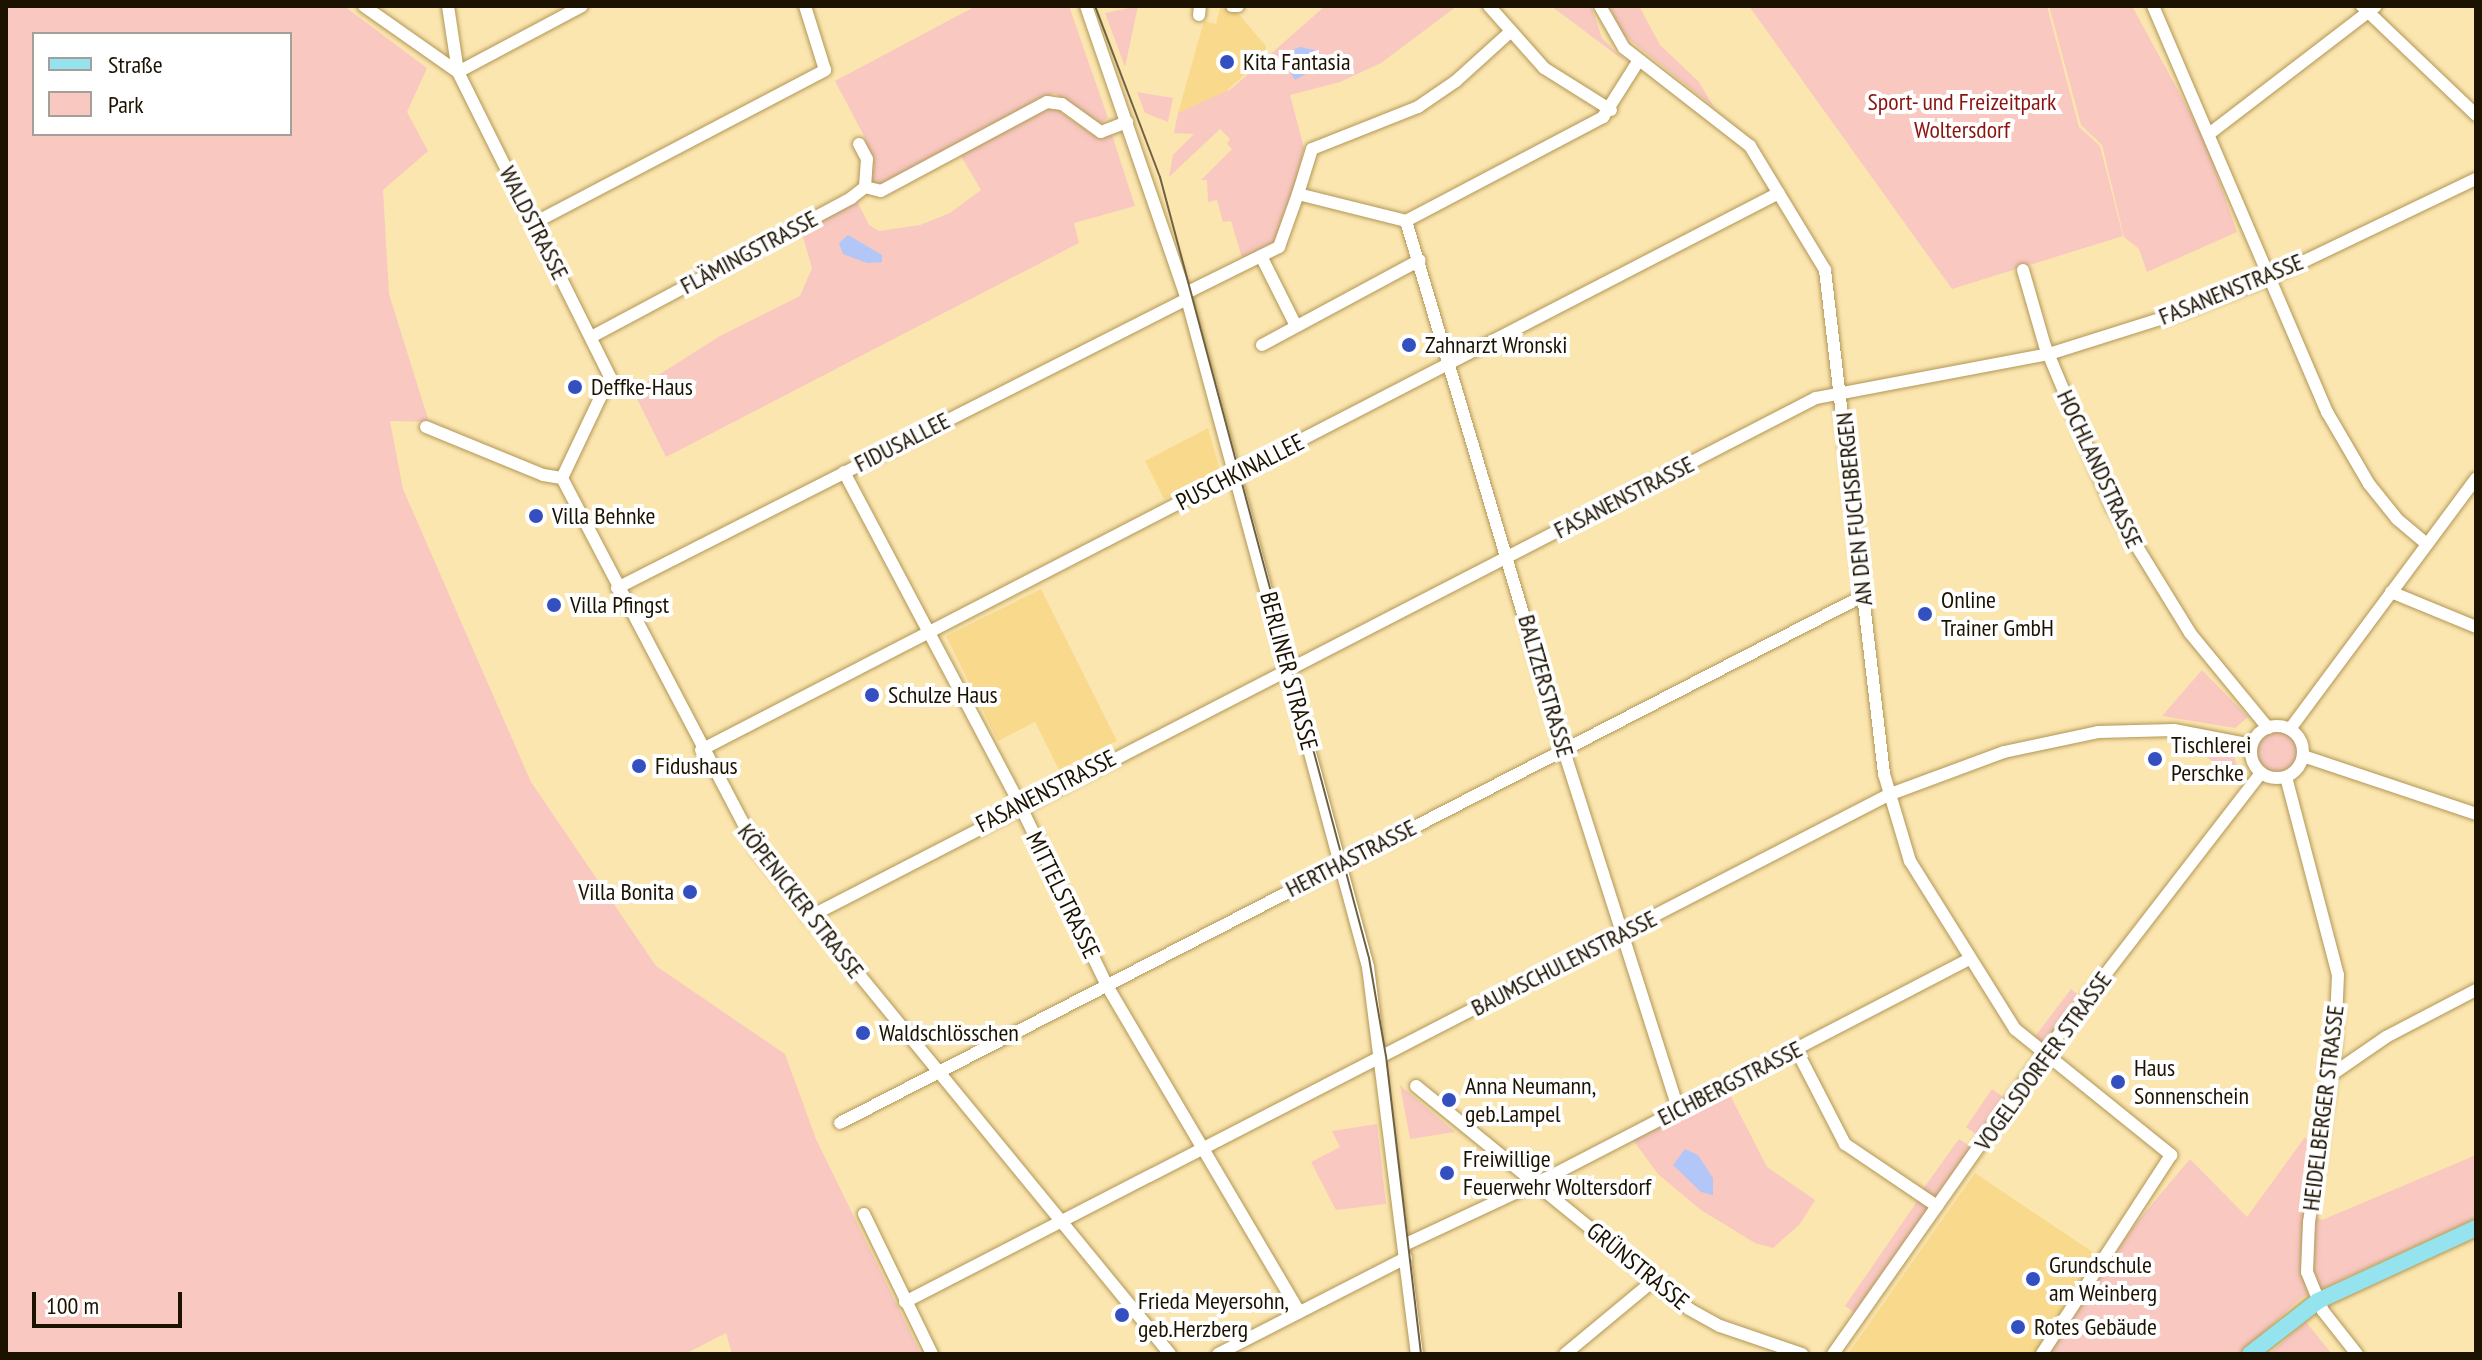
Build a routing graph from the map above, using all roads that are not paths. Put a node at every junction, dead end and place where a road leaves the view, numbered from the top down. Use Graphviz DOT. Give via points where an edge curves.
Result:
graph roads {
  1 [pos="364,6"];
  2 [pos="448,6"];
  3 [pos="582,6"];
  4 [pos="805,6"];
  5 [pos="1086,6"];
  6 [pos="1489,6"];
  7 [pos="1600,6"];
  8 [pos="2153,6"];
  9 [pos="2369,8"];
  10 [pos="1509,33"];
  11 [pos="1639,60"];
  12 [pos="458,72"];
  13 [pos="1611,110"];
  14 [pos="2476,115"];
  15 [pos="1127,122"];
  16 [pos="2209,134"];
  17 [pos="859,144"];
  18 [pos="2476,179"];
  19 [pos="865,187"];
  20 [pos="1779,193"];
  21 [pos="1298,194"];
  22 [pos="1406,221"];
  23 [pos="534,223"];
  24 [pos="1261,256"];
  25 [pos="1420,260"];
  26 [pos="2023,270"];
  27 [pos="2267,279"];
  28 [pos="1186,296"];
  29 [pos="1296,326"];
  30 [pos="593,336"];
  31 [pos="1262,345"];
  32 [pos="2049,354"];
  33 [pos="1449,363"];
  34 [pos="1843,396"];
  35 [pos="426,427"];
  36 [pos="844,472"];
  37 [pos="1235,475"];
  38 [pos="562,478"];
  39 [pos="2476,479"];
  40 [pos="2427,544"];
  41 [pos="1508,555"];
  42 [pos="617,588"];
  43 [pos="2391,592"];
  44 [pos="1863,596"];
  45 [pos="2476,627"];
  46 [pos="926,634"];
  47 [pos="1288,667"];
  48 [pos="2268,728"];
  49 [pos="2290,729"];
  50 [pos="2252,745"];
  51 [pos="1563,748"];
  52 [pos="701,750"];
  53 [pos="2303,756"];
  54 [pos="2261,773"];
  55 [pos="2286,777"];
  56 [pos="1888,795"];
  57 [pos="1020,805"];
  58 [pos="2476,814"];
  59 [pos="1340,864"];
  60 [pos="809,917"];
  61 [pos="1622,932"];
  62 [pos="1969,959"];
  63 [pos="1106,984"];
  64 [pos="2476,990"];
  65 [pos="1796,1049"];
  66 [pos="2043,1055"];
  67 [pos="1382,1057"];
  68 [pos="938,1072"];
  69 [pos="2331,1075"];
  70 [pos="1416,1086"];
  71 [pos="1678,1109"];
  72 [pos="840,1123"];
  73 [pos="1204,1149"];
  74 [pos="1536,1183"];
  75 [pos="1937,1206"];
  76 [pos="864,1214"];
  77 [pos="1058,1223"];
  78 [pos="2476,1228"];
  79 [pos="1404,1245"];
  80 [pos="1406,1258"];
  81 [pos="1654,1280"];
  82 [pos="2318,1301"];
  83 [pos="905,1302"];
  84 [pos="1298,1310"];
  85 [pos="932,1354"];
  86 [pos="1170,1354"];
  87 [pos="1218,1354"];
  88 [pos="1417,1354"];
  89 [pos="1565,1354"];
  90 [pos="1802,1354"];
  91 [pos="1833,1354"];
  92 [pos="2042,1354"];
  93 [pos="2250,1354"];
  94 [pos="2357,1354"];
  1 -- 12 [label="street, WALDSTRASSE"];
  2 -- 12 [label="street"];
  3 -- 12 [label="street"];
  4 -- 23 [label="street" via="825,70"];
  5 -- 15 [label="street, BERLINER STRASSE"];
  6 -- 10 [label="street"];
  7 -- 11 [label="street, AN DEN FUCHSBERGEN" via="1612,32"];
  8 -- 16 [label="street"];
  9 -- 14 [label="street"];
  9 -- 16 [label="street"];
  10 -- 13 [label="street" via="1544,68"];
  10 -- 21 [label="street, FIDUSALLEE" via="1418,107 1312,149"];
  11 -- 13 [label="street"];
  11 -- 20 [label="street, AN DEN FUCHSBERGEN" via="1739,135"];
  12 -- 23 [label="street, WALDSTRASSE"];
  13 -- 22 [label="street"];
  15 -- 19 [label="street, FLÄMINGSTRASSE" via="1101,132 1062,104 1047,102 881,191"];
  15 -- 28 [label="street, BERLINER STRASSE"];
  16 -- 27 [label="street"];
  17 -- 19 [label="street" via="867,159"];
  18 -- 27 [label="street, FASANENSTRASSE"];
  19 -- 30 [label="street, FLÄMINGSTRASSE"];
  20 -- 33 [label="street, PUSCHKINALLEE"];
  20 -- 34 [label="street, AN DEN FUCHSBERGEN" via="1825,270"];
  21 -- 22 [label="street"];
  21 -- 24 [label="street, FIDUSALLEE" via="1285,241"];
  22 -- 25 [label="street"];
  23 -- 30 [label="street, WALDSTRASSE"];
  24 -- 28 [label="street, FIDUSALLEE"];
  24 -- 29 [label="street"];
  25 -- 29 [label="street"];
  25 -- 33 [label="street, BALTZERSTRASSE"];
  26 -- 32 [label="street, HOCHLANDSTRASSE"];
  27 -- 32 [label="street, FASANENSTRASSE"];
  27 -- 40 [label="street" via="2347,450 2397,519"];
  28 -- 36 [label="street, FIDUSALLEE"];
  28 -- 37 [label="street, BERLINER STRASSE"];
  29 -- 31 [label="street"];
  30 -- 38 [label="street, WALDSTRASSE" via="610,377"];
  32 -- 34 [label="street, FASANENSTRASSE"];
  32 -- 48 [label="street, HOCHLANDSTRASSE" via="2107,494 2144,565 2190,633"];
  33 -- 37 [label="street, PUSCHKINALLEE"];
  33 -- 41 [label="street, BALTZERSTRASSE"];
  34 -- 41 [label="street, FASANENSTRASSE" via="1816,398"];
  34 -- 44 [label="street, AN DEN FUCHSBERGEN"];
  35 -- 38 [label="street"];
  36 -- 42 [label="street, FIDUSALLEE"];
  36 -- 46 [label="street, MITTELSTRASSE"];
  37 -- 46 [label="street, PUSCHKINALLEE"];
  37 -- 47 [label="street, BERLINER STRASSE"];
  38 -- 42 [label="street, KÖPENICKER STRASSE"];
  39 -- 40 [label="street"];
  40 -- 43 [label="street"];
  41 -- 47 [label="street, FASANENSTRASSE"];
  41 -- 51 [label="street, BALTZERSTRASSE"];
  42 -- 52 [label="street, KÖPENICKER STRASSE"];
  43 -- 45 [label="street"];
  43 -- 49 [label="street"];
  44 -- 51 [label="street, HERTHASTRASSE"];
  44 -- 56 [label="street, AN DEN FUCHSBERGEN"];
  46 -- 52 [label="street, PUSCHKINALLEE"];
  46 -- 57 [label="street, MITTELSTRASSE"];
  47 -- 57 [label="street, FASANENSTRASSE"];
  47 -- 59 [label="street, BERLINER STRASSE"];
  48 -- 49 [label="street"];
  48 -- 50 [label="street"];
  49 -- 53 [label="street" via="2300,740"];
  50 -- 54 [label="street" via="2252,760"];
  50 -- 56 [label="street, BAUMSCHULENSTRASSE" via="2174,730 2098,732 2004,752"];
  51 -- 59 [label="street, HERTHASTRASSE"];
  51 -- 61 [label="street, BALTZERSTRASSE"];
  52 -- 60 [label="street, KÖPENICKER STRASSE" via="749,839"];
  53 -- 55 [label="street"];
  53 -- 58 [label="street"];
  54 -- 55 [label="street"];
  54 -- 66 [label="street, VOGELSDORFER STRASSE"];
  55 -- 69 [label="street, HEIDELBERGER STRASSE" via="2338,975"];
  56 -- 61 [label="street, BAUMSCHULENSTRASSE"];
  56 -- 62 [label="street, AN DEN FUCHSBERGEN" via="1910,861"];
  57 -- 60 [label="street, FASANENSTRASSE"];
  57 -- 63 [label="street, MITTELSTRASSE"];
  59 -- 63 [label="street, HERTHASTRASSE"];
  59 -- 67 [label="street, BERLINER STRASSE" via="1371,980"];
  60 -- 68 [label="street, KÖPENICKER STRASSE"];
  61 -- 67 [label="street, BAUMSCHULENSTRASSE"];
  61 -- 71 [label="street, BALTZERSTRASSE"];
  62 -- 65 [label="street, EICHBERGSTRASSE"];
  62 -- 66 [label="street, AN DEN FUCHSBERGEN" via="2015,1029"];
  63 -- 68 [label="street, HERTHASTRASSE"];
  63 -- 73 [label="street, MITTELSTRASSE"];
  64 -- 69 [label="street" via="2386,1037"];
  65 -- 71 [label="street, EICHBERGSTRASSE"];
  65 -- 75 [label="street" via="1845,1144"];
  66 -- 75 [label="street, VOGELSDORFER STRASSE"];
  66 -- 92 [label="street, AN DEN FUCHSBERGEN" via="2171,1155"];
  67 -- 73 [label="street, BAUMSCHULENSTRASSE"];
  67 -- 79 [label="street, BERLINER STRASSE"];
  68 -- 72 [label="street, HERTHASTRASSE"];
  68 -- 77 [label="street, KÖPENICKER STRASSE"];
  69 -- 82 [label="street, HEIDELBERGER STRASSE" via="2309,1222 2307,1272"];
  70 -- 74 [label="street, GRÜNSTRASSE"];
  71 -- 74 [label="street, EICHBERGSTRASSE"];
  73 -- 77 [label="street, BAUMSCHULENSTRASSE"];
  73 -- 84 [label="street, MITTELSTRASSE"];
  74 -- 79 [label="street, EICHBERGSTRASSE"];
  74 -- 81 [label="street, GRÜNSTRASSE"];
  75 -- 91 [label="street, VOGELSDORFER STRASSE"];
  76 -- 83 [label="street"];
  77 -- 83 [label="street, BAUMSCHULENSTRASSE"];
  77 -- 86 [label="street, KÖPENICKER STRASSE"];
  78 -- 82 [label="main road"];
  79 -- 80 [label="street, BERLINER STRASSE"];
  80 -- 84 [label="street"];
  80 -- 88 [label="street, BERLINER STRASSE"];
  81 -- 89 [label="street"];
  81 -- 90 [label="street, GRÜNSTRASSE" via="1720,1326"];
  82 -- 93 [label="main road"];
  82 -- 94 [label="street"];
  83 -- 85 [label="street"];
  84 -- 87 [label="street"];
}
